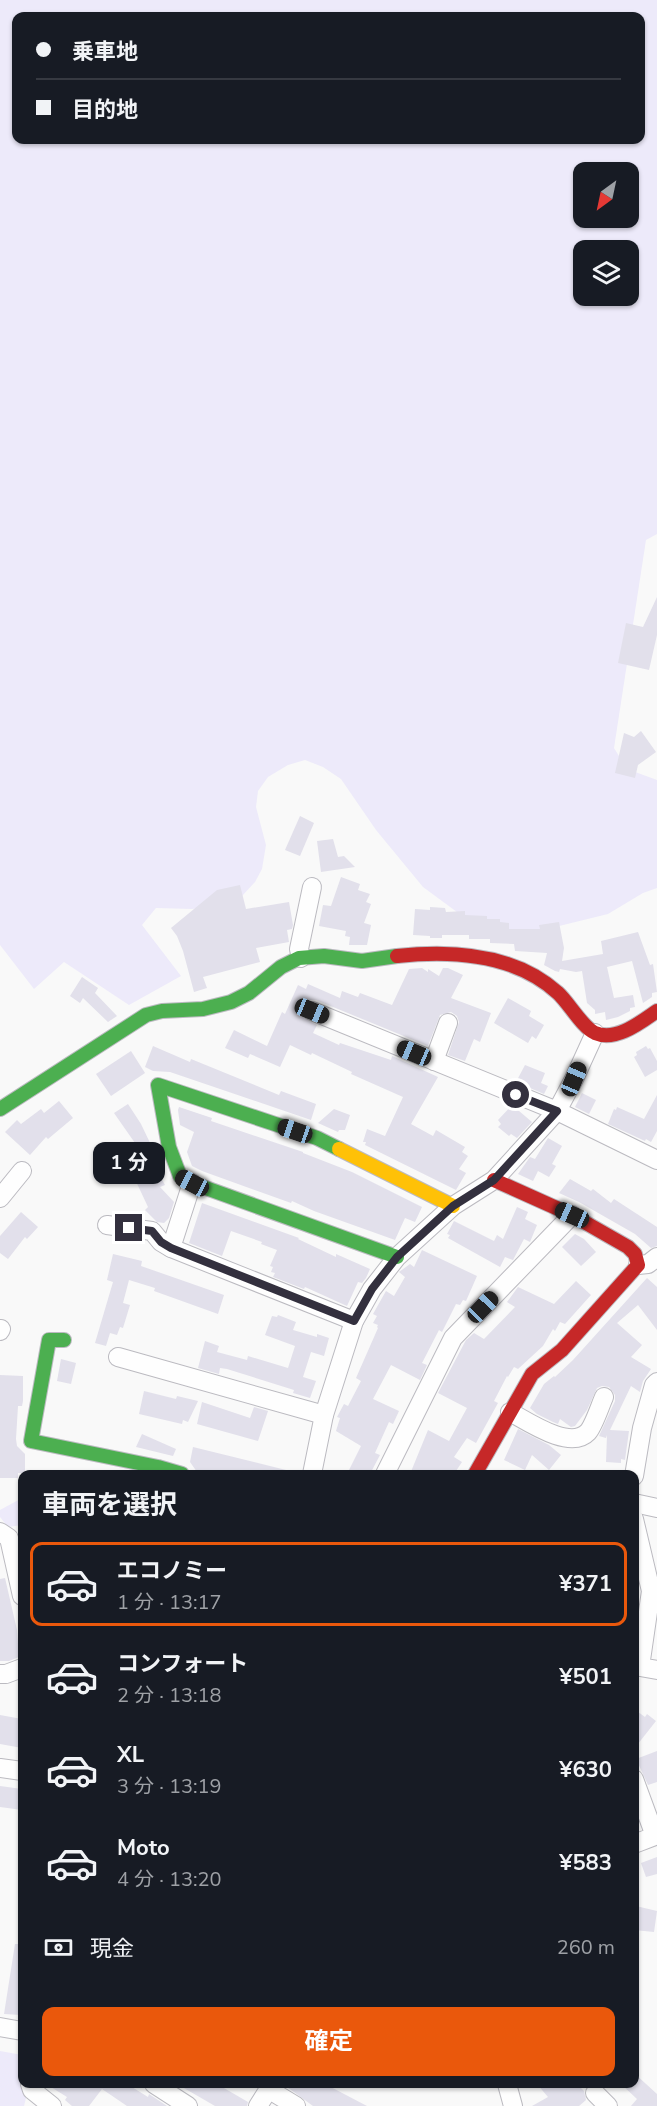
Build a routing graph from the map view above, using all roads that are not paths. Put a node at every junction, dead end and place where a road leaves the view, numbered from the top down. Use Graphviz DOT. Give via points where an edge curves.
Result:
graph roads {
  1 [pos="312,887"];
  2 [pos="301,958"];
  3 [pos="312,1011"];
  4 [pos="657,1011"];
  5 [pos="448,1023"];
  6 [pos="595,1033"];
  7 [pos="434,1061"];
  8 [pos="0,1108"];
  9 [pos="557,1111"];
  10 [pos="657,1160"];
  11 [pos="22,1171"];
  12 [pos="494,1180"];
  13 [pos="192,1183"];
  14 [pos="0,1197"];
  15 [pos="453,1206"];
  16 [pos="572,1215"];
  17 [pos="106,1225"];
  18 [pos="171,1248"];
  19 [pos="397,1257"];
  20 [pos="657,1257"];
  21 [pos="638,1265"];
  22 [pos="354,1321"];
  23 [pos="64,1340"];
  24 [pos="118,1357"];
  25 [pos="657,1382"];
  26 [pos="604,1397"];
  27 [pos="510,1412"];
  28 [pos="324,1415"];
  29 [pos="649,1429"];
  30 [pos="152,1470"];
  31 [pos="313,1470"];
  32 [pos="387,1470"];
  33 [pos="477,1470"];
  34 [pos="636,1470"];
  35 [pos="639,1504"];
  36 [pos="657,1508"];
  37 [pos="0,1532"];
  38 [pos="639,1537"];
  39 [pos="18,1578"];
  40 [pos="654,1592"];
  41 [pos="18,1670"];
  42 [pos="657,1670"];
  43 [pos="0,1674"];
  44 [pos="0,1768"];
  45 [pos="18,1770"];
  46 [pos="639,1793"];
  47 [pos="639,1842"];
  48 [pos="0,2026"];
  49 [pos="18,2030"];
  50 [pos="31,2088"];
  51 [pos="160,2088"];
  52 [pos="269,2088"];
  53 [pos="273,2088"];
  54 [pos="508,2088"];
  55 [pos="595,2093"];
  56 [pos="52,2106"];
  57 [pos="188,2106"];
  58 [pos="258,2106"];
  59 [pos="296,2106"];
  60 [pos="513,2106"];
  61 [pos="608,2106"];
  1 -- 2 [label="street" via="299,949"];
  2 -- 6 [label="street" via="331,955 360,961 457,954 502,963 551,987"];
  2 -- 8 [label="street" via="285,964 234,1001 187,1011 165,1008 146,1015"];
  3 -- 7 [label="street"];
  4 -- 6 [label="street" via="615,1034"];
  5 -- 7 [label="street"];
  6 -- 9 [label="street"];
  7 -- 9 [label="street"];
  9 -- 10 [label="street"];
  9 -- 12 [label="street"];
  11 -- 14 [label="street"];
  12 -- 15 [label="street"];
  12 -- 16 [label="street"];
  13 -- 15 [label="street" via="180,1176 169,1147 158,1085 317,1138"];
  13 -- 18 [label="street"];
  13 -- 19 [label="street"];
  15 -- 19 [label="street"];
  16 -- 21 [label="street" via="628,1247"];
  16 -- 32 [label="street" via="453,1338"];
  17 -- 18 [label="street" via="152,1231"];
  18 -- 22 [label="street"];
  19 -- 22 [label="street"];
  20 -- 21 [label="street"];
  21 -- 27 [label="street" via="562,1350 532,1374"];
  22 -- 28 [label="street"];
  23 -- 30 [label="street" via="49,1340 31,1441"];
  24 -- 28 [label="street"];
  25 -- 29 [label="street"];
  26 -- 27 [label="street" via="588,1432 576,1438 550,1434"];
  27 -- 33 [label="street"];
  28 -- 31 [label="street"];
  29 -- 34 [label="street"];
  35 -- 36 [label="street"];
  37 -- 39 [label="street" via="9,1538"];
  38 -- 40 [label="street"];
  40 -- 42 [label="street" via="640,1667"];
  41 -- 43 [label="street"];
  44 -- 45 [label="street"];
  46 -- 47 [label="street" via="655,1836"];
  48 -- 49 [label="street"];
  50 -- 56 [label="street"];
  51 -- 57 [label="street"];
  52 -- 58 [label="street"];
  53 -- 59 [label="street"];
  54 -- 60 [label="street"];
  55 -- 61 [label="street"];
}
